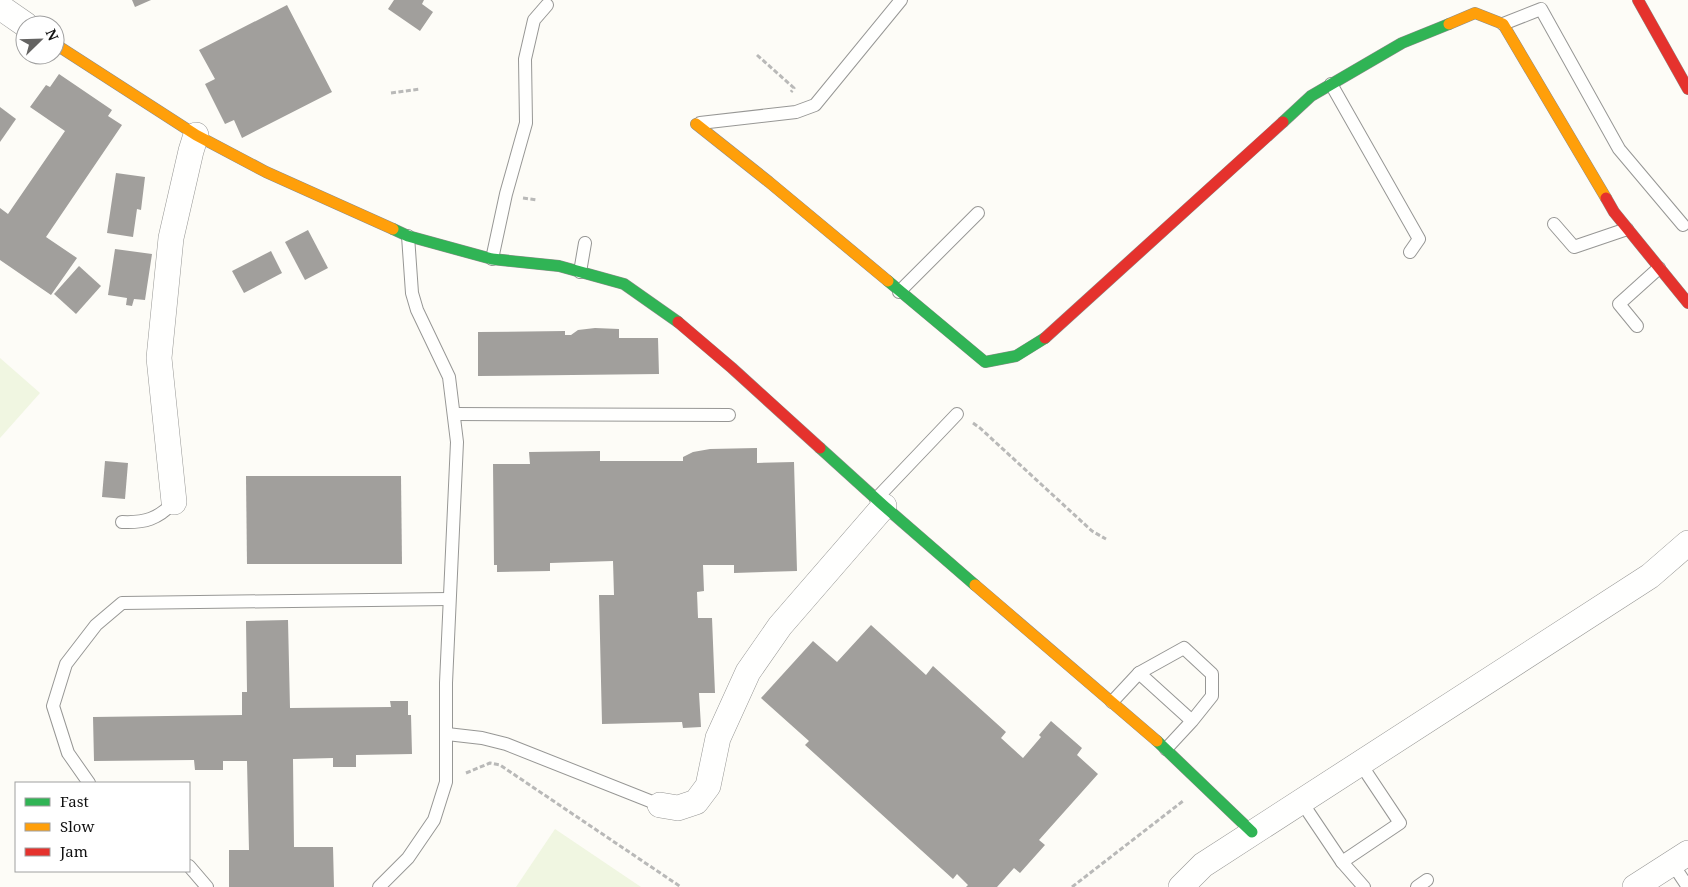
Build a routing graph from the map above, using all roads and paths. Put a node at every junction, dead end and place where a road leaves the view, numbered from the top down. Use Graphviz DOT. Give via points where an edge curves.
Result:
graph roads {
  1 [pos="901,0"];
  2 [pos="1483,0"];
  3 [pos="1638,0"];
  4 [pos="548,5"];
  5 [pos="0,7"];
  6 [pos="1476,13"];
  7 [pos="15,17"];
  8 [pos="1503,24"];
  9 [pos="65,50"];
  10 [pos="1331,84"];
  11 [pos="420,89"];
  12 [pos="1688,89"];
  13 [pos="391,93"];
  14 [pos="696,124"];
  15 [pos="196,135"];
  16 [pos="978,213"];
  17 [pos="1554,224"];
  18 [pos="1683,225"];
  19 [pos="1627,229"];
  20 [pos="408,236"];
  21 [pos="585,243"];
  22 [pos="1410,252"];
  23 [pos="492,259"];
  24 [pos="1659,268"];
  25 [pos="580,272"];
  26 [pos="900,292"];
  27 [pos="1688,303"];
  28 [pos="1637,326"];
  29 [pos="454,414"];
  30 [pos="957,414"];
  31 [pos="729,415"];
  32 [pos="174,502"];
  33 [pos="880,503"];
  34 [pos="122,522"];
  35 [pos="1106,539"];
  36 [pos="1688,543"];
  37 [pos="449,599"];
  38 [pos="1139,673"];
  39 [pos="1112,702"];
  40 [pos="1192,722"];
  41 [pos="447,734"];
  42 [pos="1166,749"];
  43 [pos="1360,763"];
  44 [pos="88,782"];
  45 [pos="446,782"];
  46 [pos="1203,785"];
  47 [pos="1301,801"];
  48 [pos="660,805"];
  49 [pos="1252,832"];
  50 [pos="1342,862"];
  51 [pos="190,867"];
  52 [pos="1682,867"];
  53 [pos="207,887"];
  54 [pos="380,887"];
  55 [pos="681,887"];
  56 [pos="1072,887"];
  57 [pos="1182,887"];
  58 [pos="1364,887"];
  59 [pos="1635,887"];
  1 -- 14 [label="lane" via="815,105 796,112"];
  2 -- 6 [label="lane"];
  3 -- 12 [label="street"];
  4 -- 23 [label="lane" via="534,20 525,59 526,123"];
  5 -- 7 [label="street"];
  6 -- 8 [label="street"];
  6 -- 10 [label="street" via="1402,43"];
  8 -- 18 [label="lane" via="1541,9 1620,149"];
  8 -- 19 [label="street"];
  9 -- 15 [label="street"];
  10 -- 22 [label="lane" via="1419,239"];
  10 -- 26 [label="street" via="1312,96 1041,342 1016,356 984,362"];
  11 -- 13 [label="path"];
  14 -- 26 [label="street"];
  15 -- 20 [label="street" via="266,172"];
  15 -- 32 [label="street" via="171,238 159,358"];
  16 -- 26 [label="lane"];
  17 -- 19 [label="lane" via="1574,247"];
  19 -- 24 [label="street"];
  20 -- 23 [label="street"];
  20 -- 29 [label="lane" via="412,293 449,377"];
  21 -- 25 [label="lane"];
  23 -- 25 [label="street" via="559,266"];
  24 -- 27 [label="street"];
  24 -- 28 [label="lane" via="1619,304"];
  25 -- 33 [label="street" via="624,284 676,320"];
  29 -- 31 [label="lane"];
  29 -- 37 [label="lane" via="457,442"];
  30 -- 33 [label="lane"];
  30 -- 35 [label="path" via="980,428 1092,531"];
  32 -- 34 [label="lane" via="163,514 139,523"];
  33 -- 39 [label="street"];
  33 -- 48 [label="street" via="780,626 748,672 718,738 708,786 696,802 678,808"];
  36 -- 43 [label="street" via="1650,576"];
  37 -- 41 [label="lane"];
  37 -- 44 [label="lane" via="122,603 96,625 66,664 54,706 68,753"];
  38 -- 39 [label="lane"];
  38 -- 40 [label="lane"];
  38 -- 40 [label="lane" via="1184,648 1212,674 1212,696"];
  39 -- 42 [label="street"];
  40 -- 42 [label="lane"];
  41 -- 45 [label="lane"];
  41 -- 48 [label="lane" via="506,744"];
  42 -- 46 [label="street"];
  43 -- 47 [label="street"];
  43 -- 50 [label="lane" via="1400,823"];
  45 -- 54 [label="lane" via="434,820 408,858"];
  45 -- 55 [label="path" via="490,763 500,765"];
  46 -- 49 [label="street"];
  46 -- 56 [label="path"];
  47 -- 49 [label="street"];
  47 -- 50 [label="lane"];
  49 -- 57 [label="street" via="1203,865"];
  50 -- 58 [label="lane"];
  51 -- 53 [label="lane"];
  52 -- 59 [label="street"];
}
